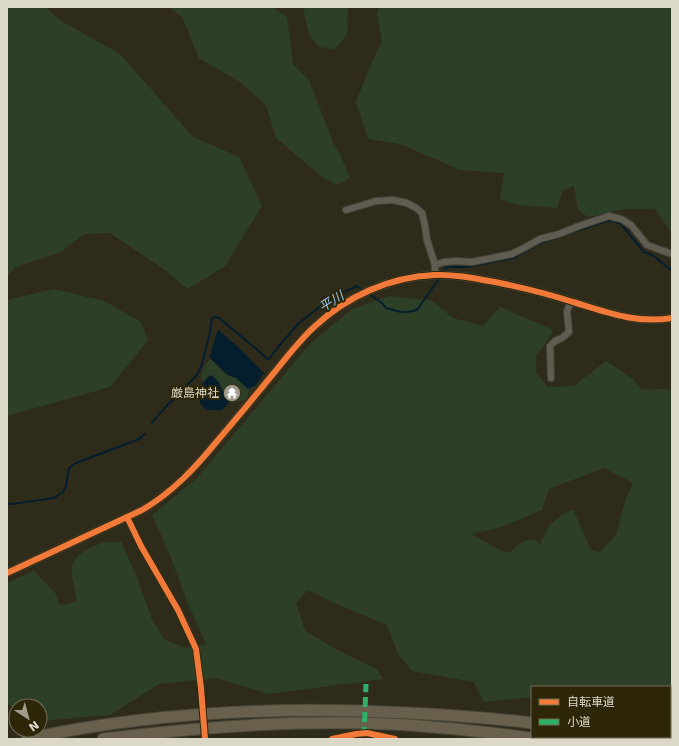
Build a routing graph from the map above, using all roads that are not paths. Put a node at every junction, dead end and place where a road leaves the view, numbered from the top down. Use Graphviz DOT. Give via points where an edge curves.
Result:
graph roads {
  1 [pos="346,210"];
  2 [pos="672,254"];
  3 [pos="435,265"];
  4 [pos="438,275"];
  5 [pos="571,301"];
  6 [pos="672,318"];
  7 [pos="551,378"];
  8 [pos="127,517"];
  9 [pos="7,572"];
  10 [pos="201,688"];
  11 [pos="531,723"];
  12 [pos="27,739"];
  13 [pos="103,739"];
  14 [pos="332,739"];
  15 [pos="395,739"];
  16 [pos="538,739"];
  1 -- 3 [label="street" via="376,201 393,200 416,208 422,213"];
  2 -- 3 [label="street" via="647,244 631,225 609,216 540,239 512,254 472,262 456,261"];
  3 -- 4 [label="street"];
  4 -- 5 [label="street" via="468,277"];
  4 -- 8 [label="street" via="411,278 370,290 339,308 314,327 187,476 155,503"];
  5 -- 6 [label="street" via="633,318"];
  5 -- 7 [label="street" via="567,311 569,332 550,346"];
  8 -- 9 [label="street"];
  8 -- 10 [label="street" via="178,610 196,649"];
  11 -- 12 [label="highway" via="371,711 262,710 102,725"];
  13 -- 16 [label="highway" via="225,726 367,723"];
  14 -- 15 [label="street" via="367,733"];
}
